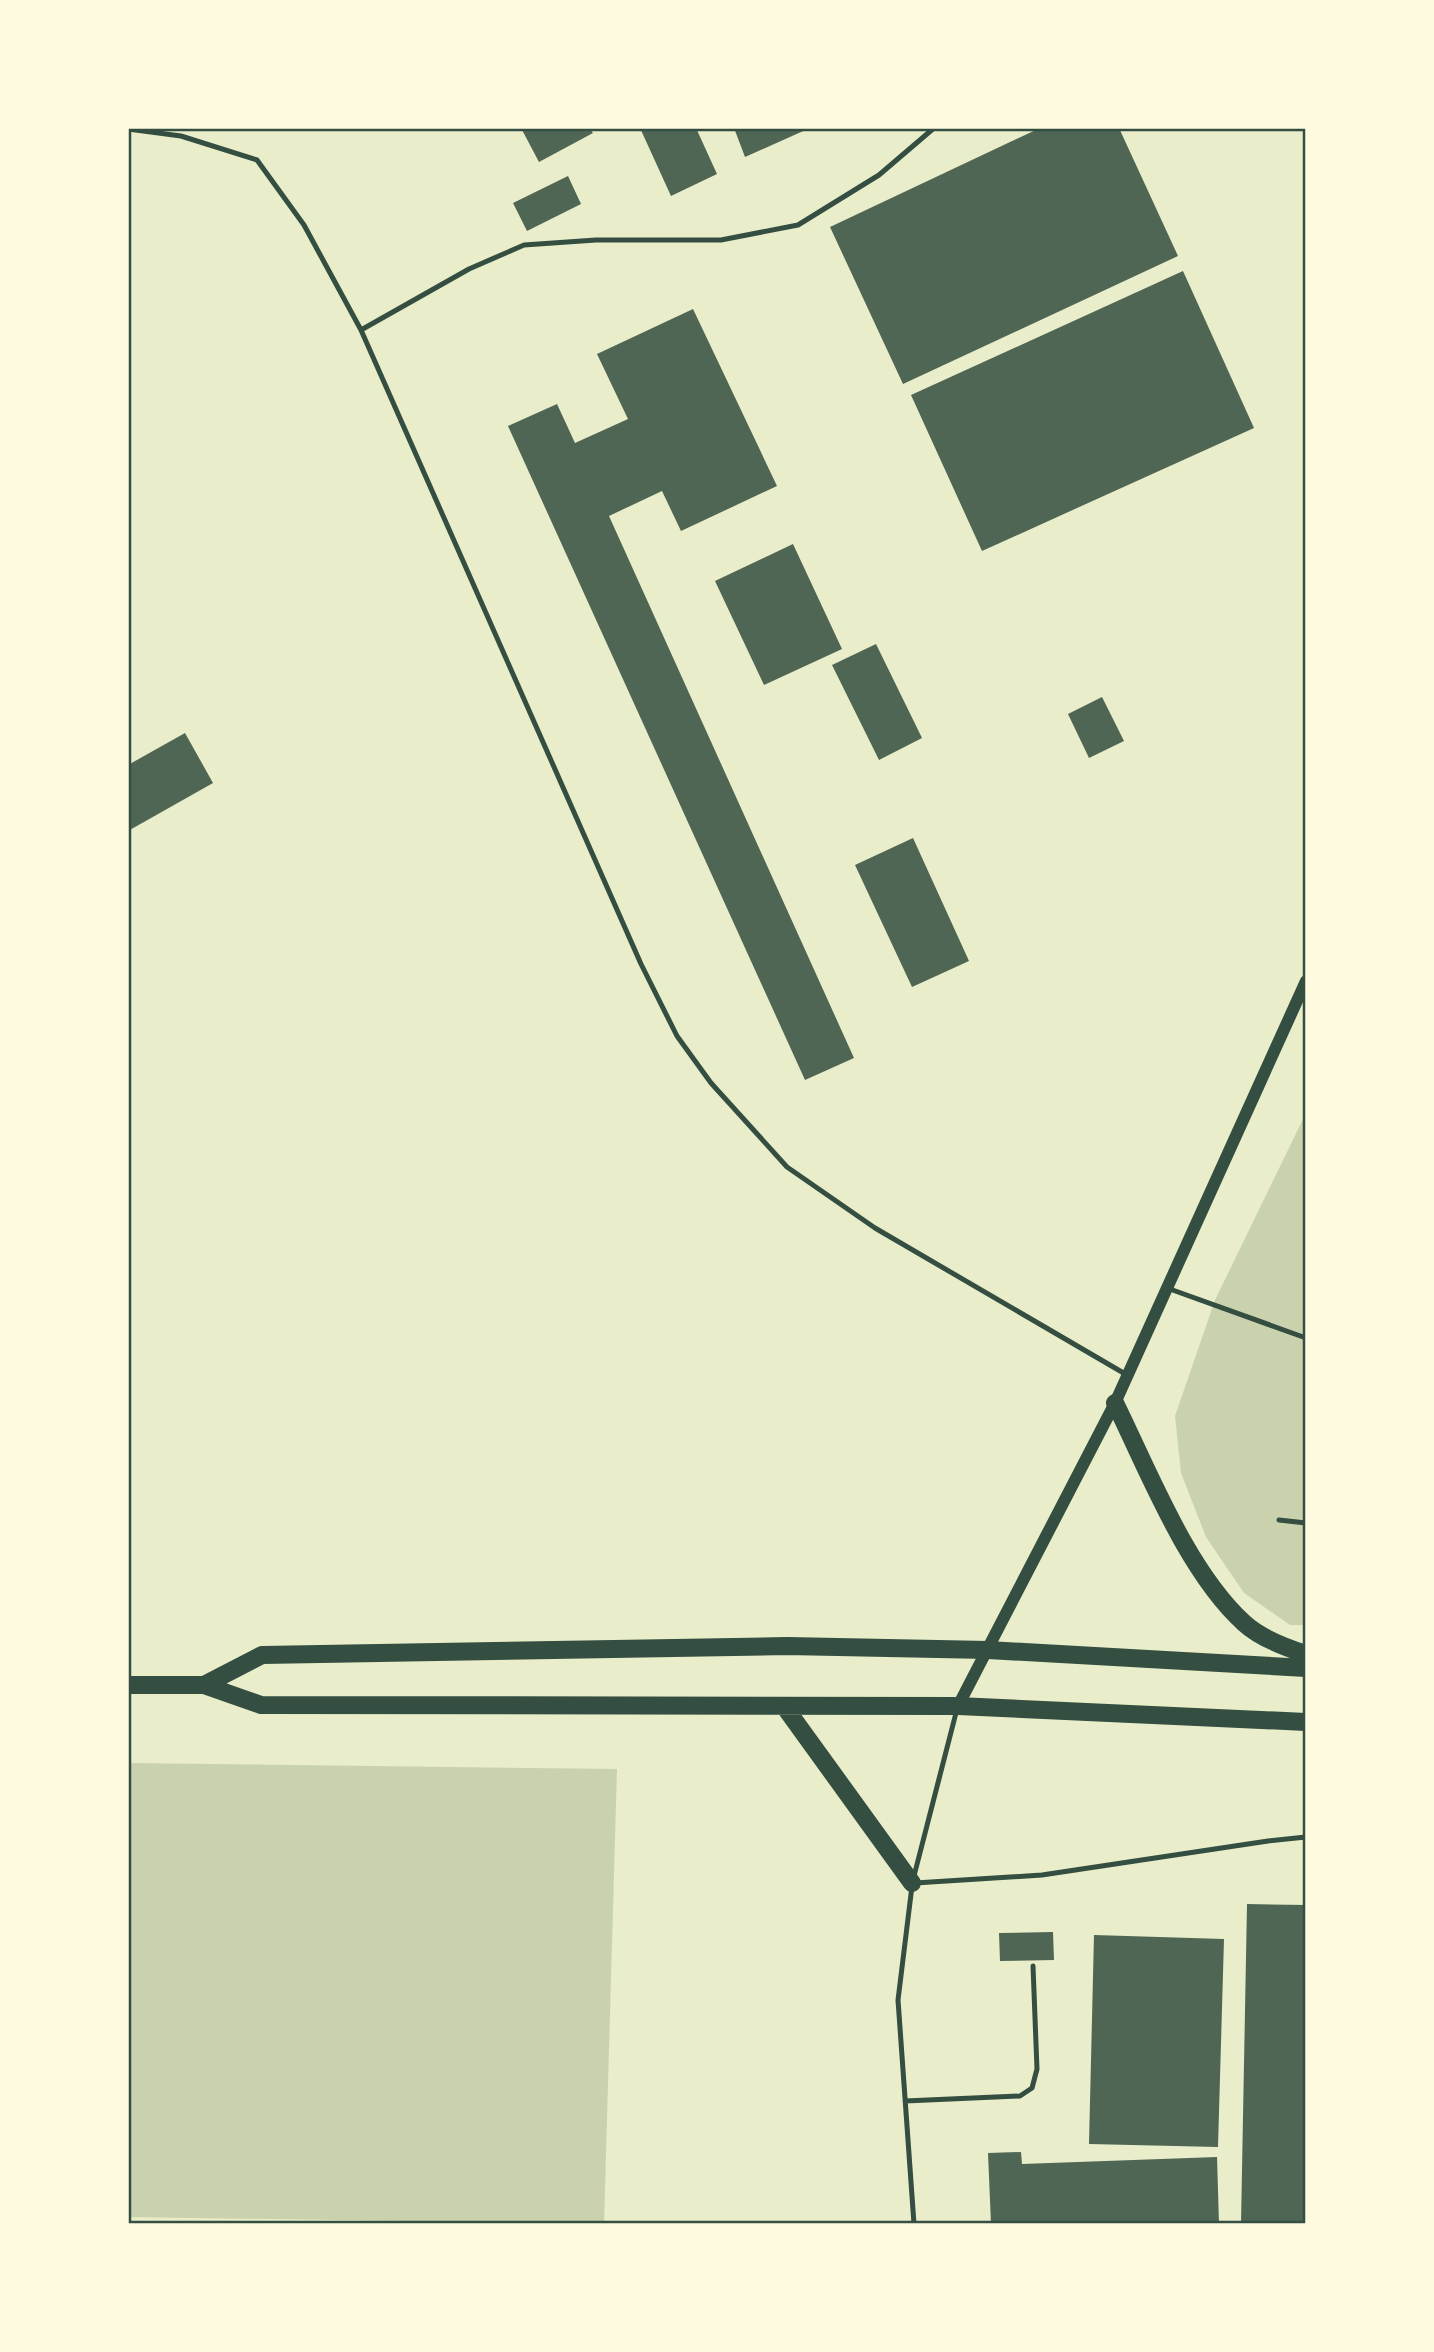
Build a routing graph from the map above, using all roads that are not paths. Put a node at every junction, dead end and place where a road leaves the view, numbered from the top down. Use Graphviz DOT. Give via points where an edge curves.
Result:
graph roads {
  1 [pos="934,128"];
  2 [pos="128,129"];
  3 [pos="361,330"];
  4 [pos="1306,981"];
  5 [pos="1167,1289"];
  6 [pos="1306,1338"];
  7 [pos="1127,1375"];
  8 [pos="1115,1403"];
  9 [pos="1279,1520"];
  10 [pos="1306,1523"];
  11 [pos="988,1650"];
  12 [pos="1306,1654"];
  13 [pos="1306,1668"];
  14 [pos="128,1685"];
  15 [pos="204,1685"];
  16 [pos="784,1706"];
  17 [pos="958,1706"];
  18 [pos="1306,1722"];
  19 [pos="1306,1837"];
  20 [pos="912,1883"];
  21 [pos="1033,1966"];
  22 [pos="905,2101"];
  23 [pos="914,2224"];
  1 -- 3 [label="lane" via="878,175 798,225 721,240 524,245 469,269"];
  2 -- 3 [label="lane" via="181,135 257,160 304,225"];
  3 -- 7 [label="lane" via="641,964 677,1036 711,1083 787,1167 875,1228"];
  4 -- 5 [label="street"];
  5 -- 6 [label="lane"];
  5 -- 7 [label="street"];
  7 -- 8 [label="street"];
  8 -- 11 [label="street"];
  8 -- 12 [label="main road" via="1184,1542 1214,1589 1254,1631"];
  9 -- 10 [label="lane"];
  11 -- 13 [label="main road"];
  11 -- 15 [label="main road" via="787,1646 262,1655"];
  11 -- 17 [label="street"];
  14 -- 15 [label="main road"];
  15 -- 16 [label="main road" via="261,1705"];
  16 -- 17 [label="main road"];
  16 -- 20 [label="main road"];
  17 -- 18 [label="main road"];
  17 -- 20 [label="lane"];
  19 -- 20 [label="lane" via="1042,1875"];
  20 -- 22 [label="lane" via="898,2000"];
  21 -- 22 [label="lane" via="1037,2070 1032,2088 1020,2096"];
  22 -- 23 [label="lane"];
}
